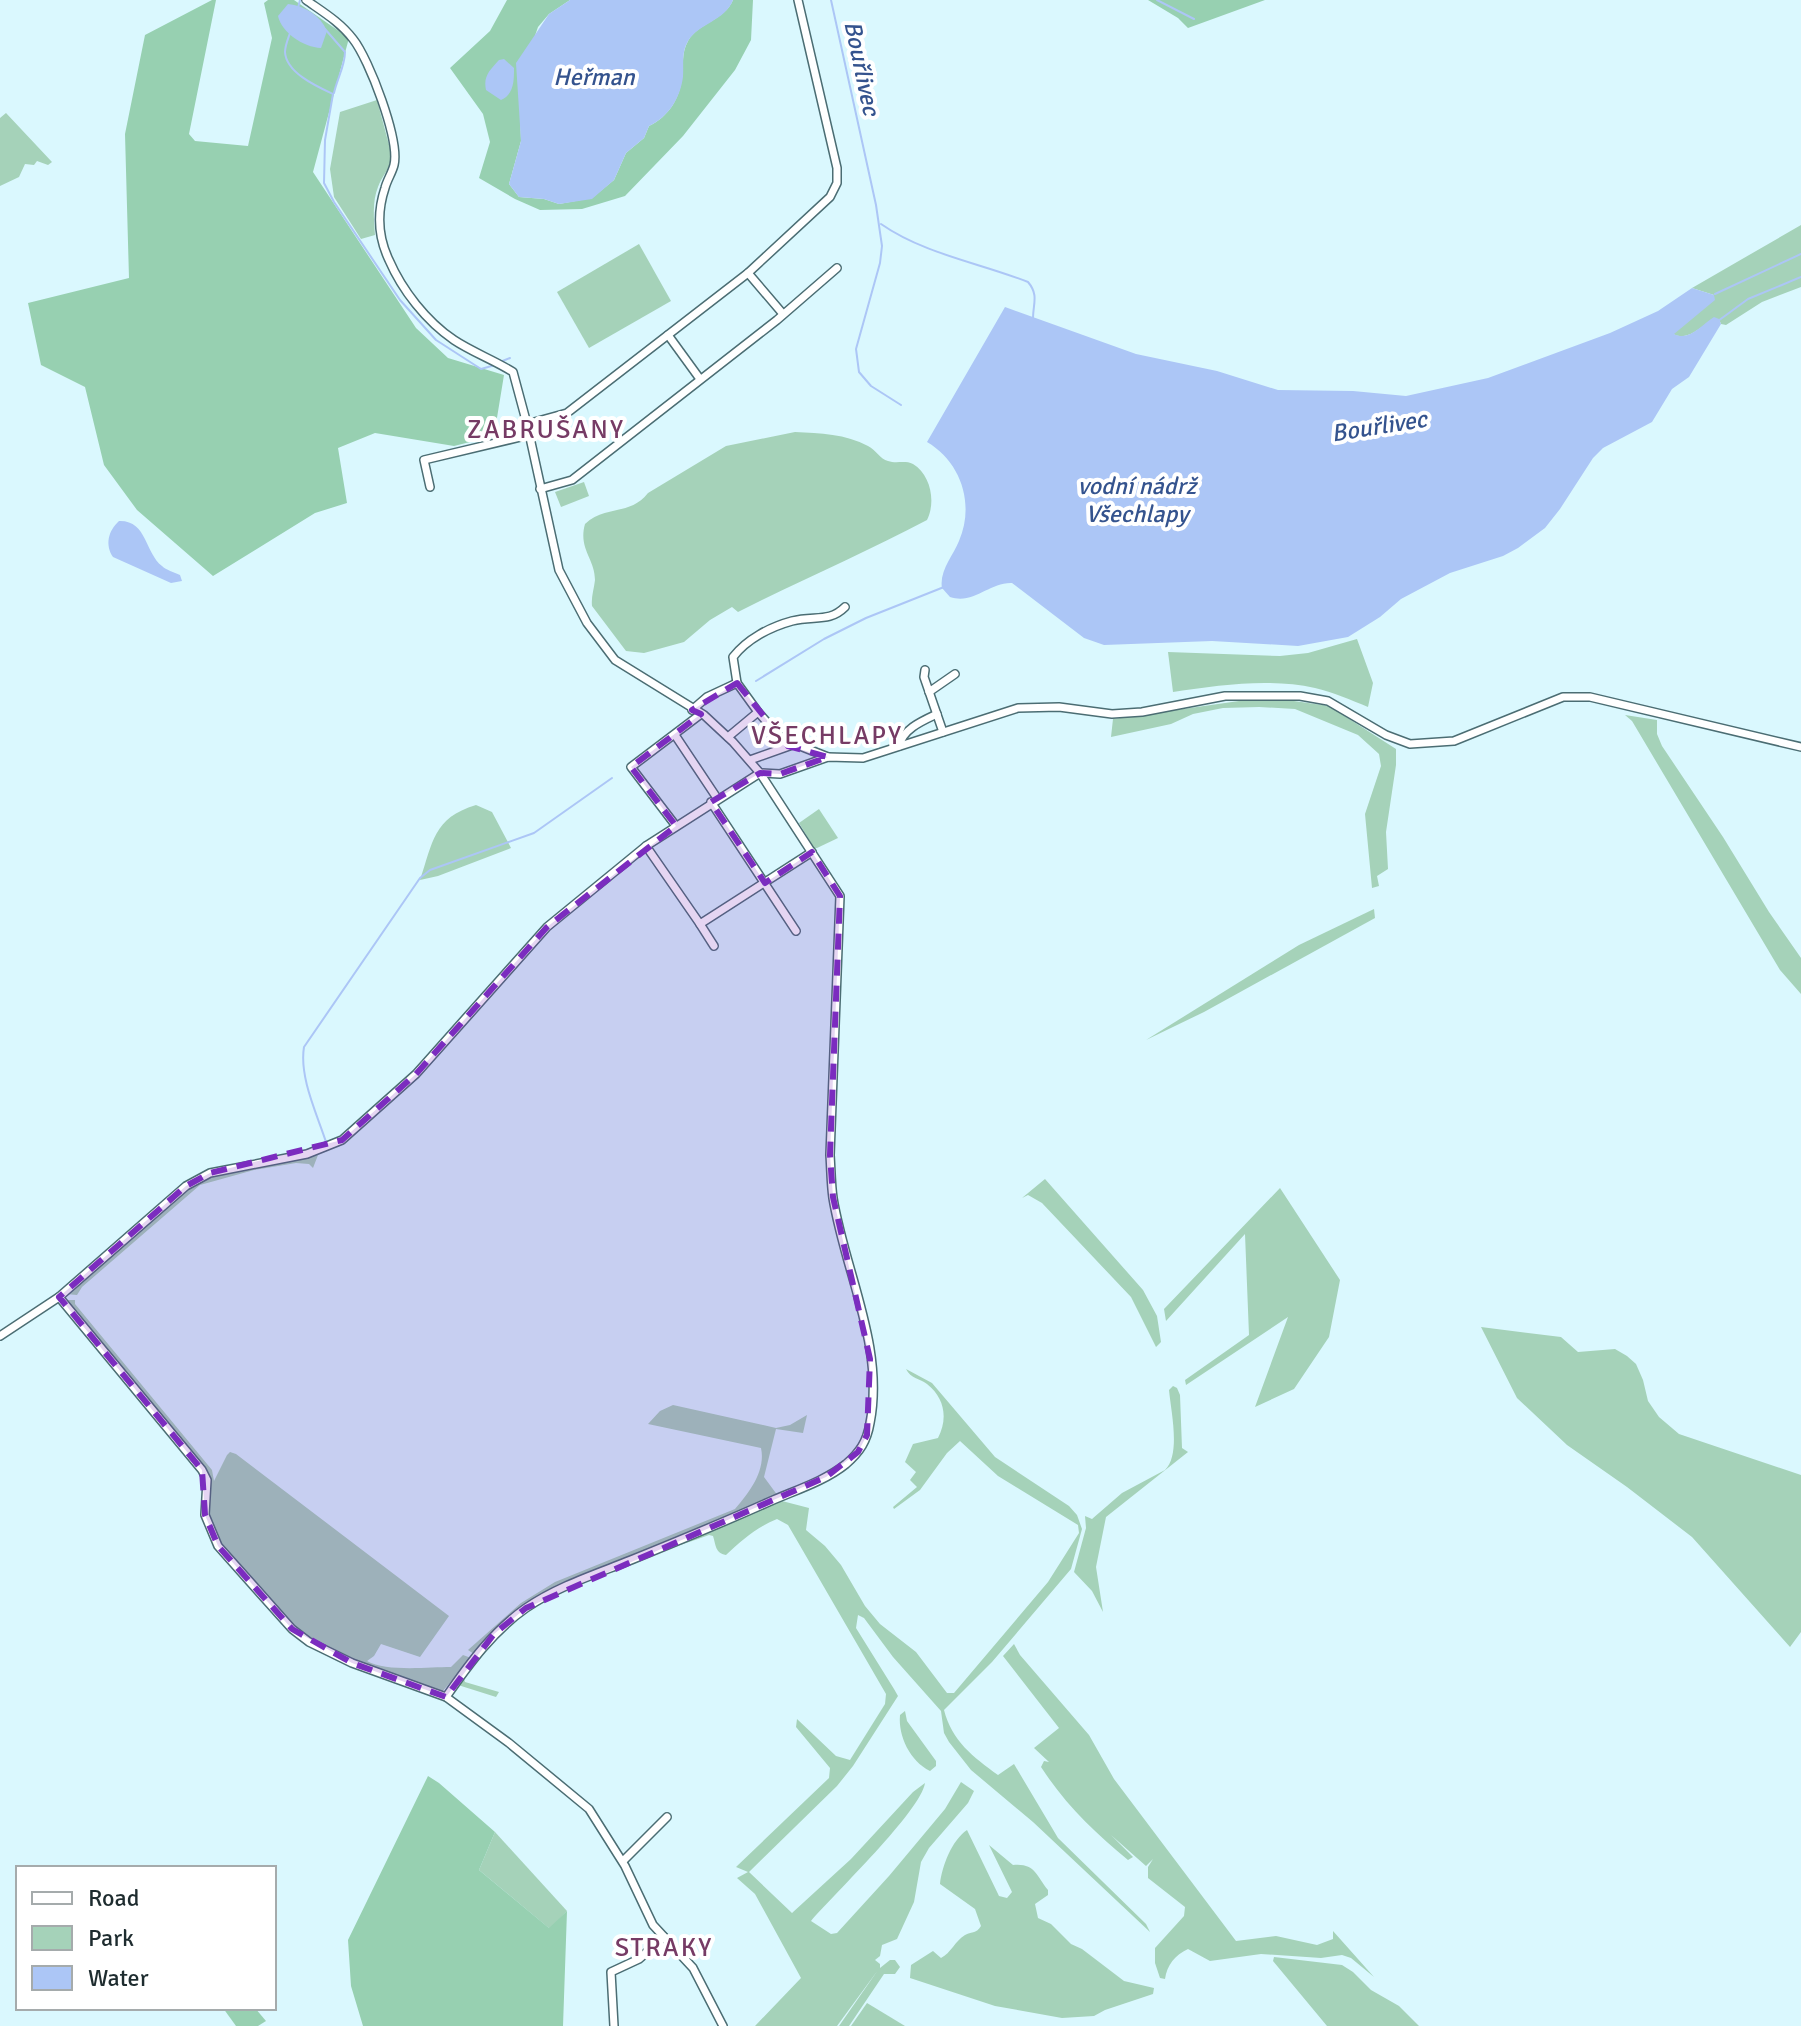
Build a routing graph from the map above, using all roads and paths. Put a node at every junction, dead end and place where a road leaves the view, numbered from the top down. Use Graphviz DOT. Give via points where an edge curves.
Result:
graph roads {
  1 [pos="306,0"];
  2 [pos="798,0"];
  3 [pos="837,268"];
  4 [pos="748,273"];
  5 [pos="783,314"];
  6 [pos="668,335"];
  7 [pos="700,379"];
  8 [pos="527,424"];
  9 [pos="529,435"];
  10 [pos="430,487"];
  11 [pos="540,489"];
  12 [pos="845,607"];
  13 [pos="925,670"];
  14 [pos="955,674"];
  15 [pos="737,683"];
  16 [pos="929,692"];
  17 [pos="696,712"];
  18 [pos="758,712"];
  19 [pos="937,714"];
  20 [pos="943,732"];
  21 [pos="675,735"];
  22 [pos="728,737"];
  23 [pos="788,746"];
  24 [pos="899,746"];
  25 [pos="1801,747"];
  26 [pos="828,757"];
  27 [pos="750,760"];
  28 [pos="760,773"];
  29 [pos="714,800"];
  30 [pos="676,826"];
  31 [pos="646,846"];
  32 [pos="812,852"];
  33 [pos="765,883"];
  34 [pos="700,924"];
  35 [pos="796,931"];
  36 [pos="714,946"];
  37 [pos="59,1297"];
  38 [pos="0,1336"];
  39 [pos="446,1697"];
  40 [pos="667,1817"];
  41 [pos="623,1861"];
  42 [pos="664,1937"];
  43 [pos="614,2026"];
  44 [pos="723,2026"];
  1 -- 8 [label="street" via="355,41 380,96 395,154 380,219 388,259 420,309 446,334 513,372"];
  2 -- 4 [label="street" via="837,183 820,208"];
  3 -- 5 [label="street"];
  4 -- 5 [label="street"];
  4 -- 6 [label="street"];
  5 -- 7 [label="street"];
  6 -- 7 [label="street"];
  6 -- 8 [label="street" via="567,413"];
  7 -- 11 [label="street" via="572,480"];
  8 -- 9 [label="street"];
  9 -- 10 [label="street" via="424,460"];
  9 -- 11 [label="street"];
  11 -- 17 [label="street" via="559,570 602,646 628,670"];
  12 -- 15 [label="street" via="835,617 792,621 742,646 733,657"];
  13 -- 16 [label="street"];
  14 -- 16 [label="street"];
  15 -- 17 [label="street" via="707,697"];
  15 -- 18 [label="street"];
  16 -- 19 [label="street"];
  17 -- 21 [label="street"];
  17 -- 22 [label="street"];
  18 -- 22 [label="street"];
  18 -- 23 [label="street"];
  19 -- 20 [label="street"];
  19 -- 24 [label="street" via="909,730"];
  20 -- 24 [label="street"];
  20 -- 25 [label="street" via="1018,708 1112,714 1225,696 1300,696 1328,701 1410,744 1454,741 1563,697 1590,697"];
  21 -- 29 [label="street"];
  21 -- 30 [label="street" via="631,767"];
  22 -- 27 [label="street"];
  23 -- 26 [label="street"];
  23 -- 27 [label="street"];
  24 -- 26 [label="street" via="863,758"];
  26 -- 28 [label="street" via="780,774"];
  27 -- 28 [label="street"];
  28 -- 29 [label="street"];
  28 -- 32 [label="street"];
  29 -- 30 [label="street"];
  29 -- 33 [label="street"];
  30 -- 31 [label="street"];
  31 -- 34 [label="street"];
  31 -- 37 [label="street" via="547,927 416,1074 342,1140 307,1154 210,1173 186,1186"];
  32 -- 33 [label="street"];
  32 -- 39 [label="street" via="840,896 830,1155 833,1197 870,1359 871,1421 864,1443 826,1477 556,1590 526,1608 494,1634"];
  33 -- 34 [label="street"];
  33 -- 35 [label="street"];
  34 -- 36 [label="street"];
  37 -- 38 [label="street"];
  37 -- 39 [label="street" via="202,1470 207,1480 205,1515 218,1546 292,1629 352,1663"];
  39 -- 41 [label="street" via="589,1809"];
  40 -- 41 [label="street"];
  41 -- 42 [label="street"];
  42 -- 43 [label="street" via="639,1959 611,1972"];
  42 -- 44 [label="street" via="693,1968"];
}
